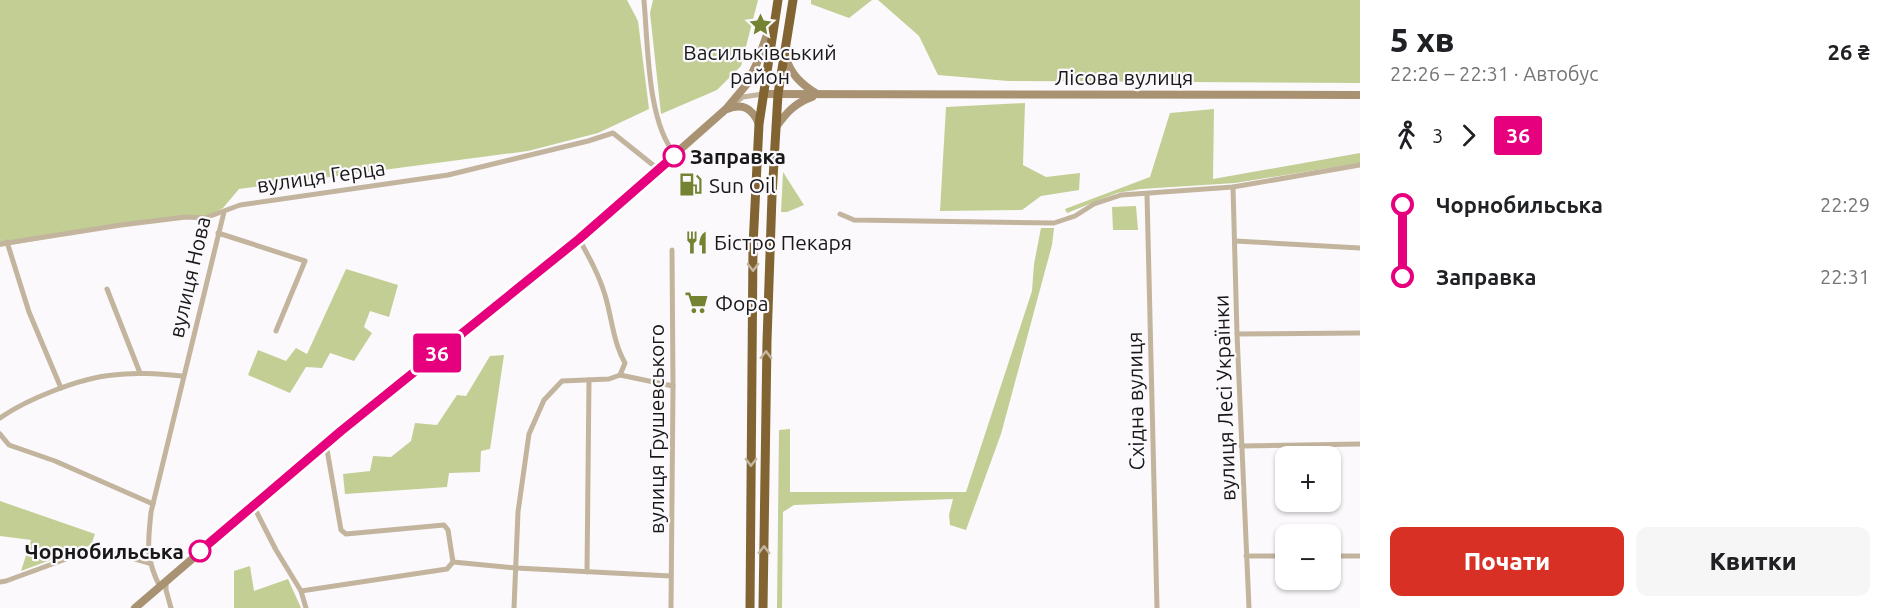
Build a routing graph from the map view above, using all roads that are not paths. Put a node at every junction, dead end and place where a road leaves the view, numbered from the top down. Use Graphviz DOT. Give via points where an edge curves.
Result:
graph roads {
  1 [pos="793,0"];
  2 [pos="644,1"];
  3 [pos="777,5"];
  4 [pos="785,55"];
  5 [pos="763,94"];
  6 [pos="778,94"];
  7 [pos="818,95"];
  8 [pos="1360,95"];
  9 [pos="726,109"];
  10 [pos="759,124"];
  11 [pos="776,128"];
  12 [pos="675,154"];
  13 [pos="1360,165"];
  14 [pos="658,170"];
  15 [pos="1233,187"];
  16 [pos="1146,194"];
  17 [pos="224,212"];
  18 [pos="840,214"];
  19 [pos="218,233"];
  20 [pos="579,239"];
  21 [pos="1235,242"];
  22 [pos="7,243"];
  23 [pos="0,244"];
  24 [pos="1360,248"];
  25 [pos="672,250"];
  26 [pos="107,289"];
  27 [pos="276,331"];
  28 [pos="1360,333"];
  29 [pos="1237,334"];
  30 [pos="140,373"];
  31 [pos="620,375"];
  32 [pos="183,376"];
  33 [pos="589,380"];
  34 [pos="673,386"];
  35 [pos="61,388"];
  36 [pos="0,418"];
  37 [pos="0,434"];
  38 [pos="326,444"];
  39 [pos="1360,444"];
  40 [pos="1241,446"];
  41 [pos="153,504"];
  42 [pos="254,505"];
  43 [pos="1246,556"];
  44 [pos="1275,556"];
  45 [pos="1341,556"];
  46 [pos="1360,556"];
  47 [pos="453,562"];
  48 [pos="149,563"];
  49 [pos="516,568"];
  50 [pos="588,572"];
  51 [pos="671,576"];
  52 [pos="0,582"];
  53 [pos="163,584"];
  54 [pos="301,591"];
  55 [pos="135,608"];
  56 [pos="171,608"];
  57 [pos="306,608"];
  58 [pos="514,608"];
  59 [pos="671,608"];
  60 [pos="750,608"];
  61 [pos="763,608"];
  62 [pos="1157,608"];
  63 [pos="1249,608"];
  1 -- 4 [label="highway"];
  2 -- 12 [label="street" via="654,109 663,136"];
  3 -- 5 [label="highway"];
  3 -- 9 [label="street" via="758,63"];
  4 -- 6 [label="highway"];
  4 -- 7 [label="street" via="796,78"];
  5 -- 6 [label="street, Лісова вулиця"];
  5 -- 9 [label="street" via="743,98"];
  5 -- 10 [label="highway"];
  6 -- 7 [label="street, Лісова вулиця"];
  6 -- 11 [label="highway"];
  7 -- 8 [label="street, Лісова вулиця"];
  7 -- 11 [label="street" via="795,105"];
  9 -- 10 [label="street" via="744,106"];
  9 -- 12 [label="street"];
  10 -- 60 [label="highway, one-way" via="753,246"];
  61 -- 11 [label="highway, one-way" via="767,340"];
  12 -- 14 [label="street"];
  13 -- 15 [label="street"];
  14 -- 17 [label="street, вулиця Герца" via="612,133 448,175 240,205"];
  14 -- 20 [label="street"];
  15 -- 16 [label="street"];
  15 -- 21 [label="street, вулиця Лесі Українки"];
  16 -- 18 [label="street" via="1121,195 1054,223 854,220"];
  16 -- 62 [label="street, Східна вулиця"];
  17 -- 19 [label="street, вулиця Нова"];
  17 -- 22 [label="street, вулиця Нова" via="205,218"];
  19 -- 27 [label="street" via="305,261"];
  19 -- 32 [label="street, вулиця Нова"];
  20 -- 31 [label="street" via="605,294 618,351 625,363"];
  20 -- 38 [label="street"];
  21 -- 24 [label="street"];
  21 -- 29 [label="street, вулиця Лесі Українки"];
  22 -- 23 [label="street, вулиця Нова"];
  22 -- 35 [label="street" via="29,312"];
  25 -- 34 [label="street, вулиця Грушевського"];
  26 -- 30 [label="street"];
  28 -- 29 [label="street"];
  29 -- 40 [label="street, вулиця Лесі Українки"];
  30 -- 32 [label="street"];
  30 -- 35 [label="street" via="110,375"];
  31 -- 33 [label="street" via="609,380"];
  31 -- 34 [label="street"];
  32 -- 41 [label="street, вулиця Нова"];
  33 -- 49 [label="street" via="562,381 554,388 544,400 529,434 518,512"];
  33 -- 50 [label="street"];
  34 -- 51 [label="street, вулиця Грушевського"];
  35 -- 36 [label="street" via="17,406"];
  37 -- 41 [label="street" via="9,445"];
  38 -- 42 [label="street"];
  38 -- 47 [label="street" via="340,530 346,534 444,525"];
  39 -- 40 [label="street"];
  40 -- 43 [label="street, вулиця Лесі Українки"];
  41 -- 48 [label="street, вулиця Нова"];
  42 -- 53 [label="street"];
  42 -- 54 [label="street"];
  43 -- 44 [label="street"];
  43 -- 63 [label="street, вулиця Лесі Українки"];
  45 -- 46 [label="street"];
  47 -- 49 [label="street"];
  47 -- 54 [label="street" via="447,569"];
  48 -- 52 [label="street" via="96,548"];
  48 -- 53 [label="street, вулиця Нова"];
  49 -- 50 [label="street"];
  49 -- 58 [label="street"];
  50 -- 51 [label="street"];
  51 -- 59 [label="street, вулиця Грушевського"];
  53 -- 55 [label="street"];
  53 -- 56 [label="street, вулиця Нова"];
  54 -- 57 [label="street"];
}
